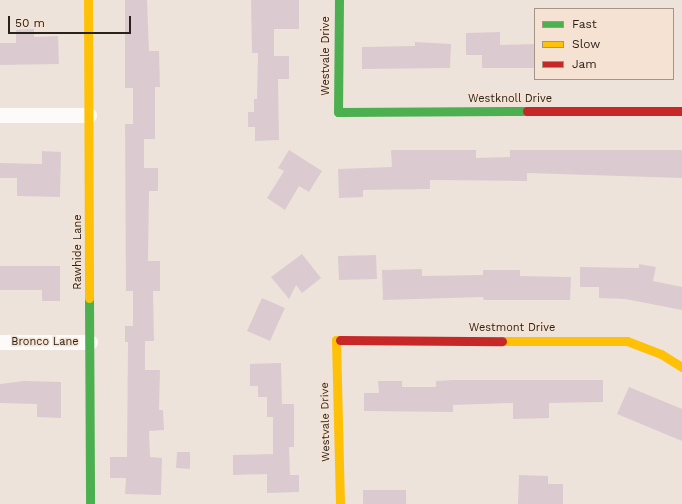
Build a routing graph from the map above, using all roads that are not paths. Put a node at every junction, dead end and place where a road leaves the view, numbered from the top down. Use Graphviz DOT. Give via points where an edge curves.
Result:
graph roads {
  1 [pos="88,0"];
  2 [pos="339,0"];
  3 [pos="682,110"];
  4 [pos="338,112"];
  5 [pos="0,115"];
  6 [pos="89,115"];
  7 [pos="336,340"];
  8 [pos="0,342"];
  9 [pos="90,342"];
  10 [pos="682,367"];
  11 [pos="90,504"];
  12 [pos="340,504"];
  1 -- 6 [label="street, Rawhide Lane"];
  2 -- 4 [label="street, Westvale Drive"];
  3 -- 4 [label="street, Westknoll Drive"];
  5 -- 6 [label="street"];
  6 -- 9 [label="street, Rawhide Lane"];
  7 -- 10 [label="street, Westmont Drive" via="627,341 661,354"];
  7 -- 12 [label="street, Westvale Drive"];
  8 -- 9 [label="street, Bronco Lane"];
  9 -- 11 [label="street, Rawhide Lane"];
}
